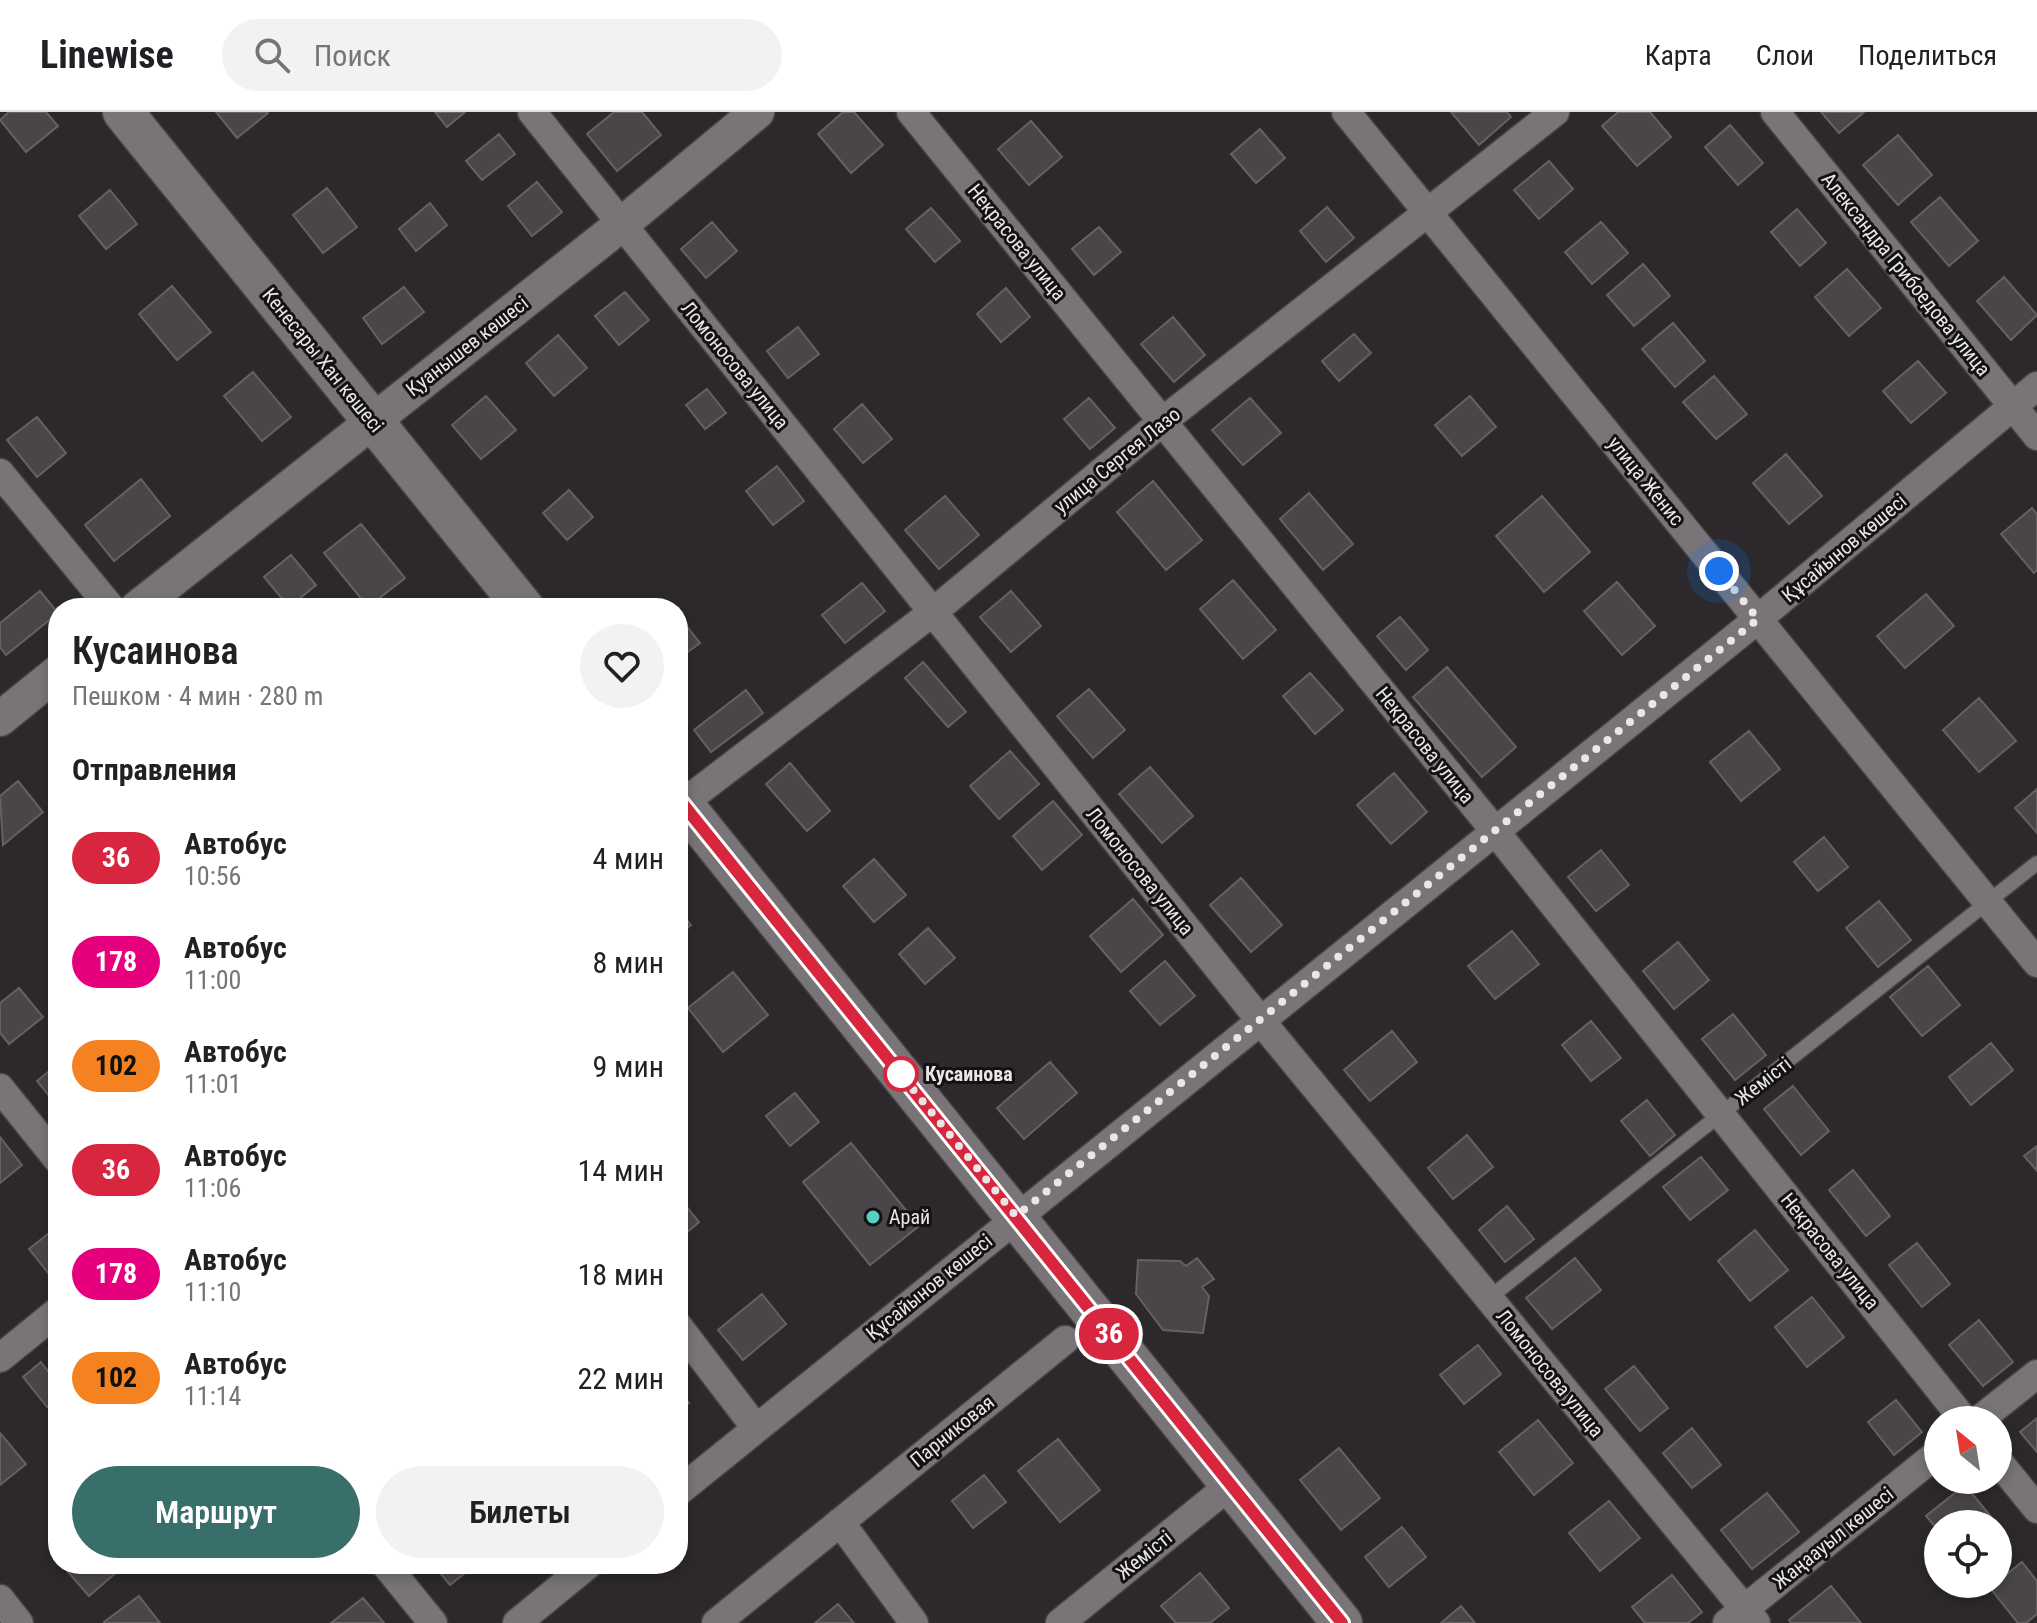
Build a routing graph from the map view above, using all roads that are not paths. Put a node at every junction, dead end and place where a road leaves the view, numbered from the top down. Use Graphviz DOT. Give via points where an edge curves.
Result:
graph roads {
  1 [pos="123,112"];
  2 [pos="532,112"];
  3 [pos="757,112"];
  4 [pos="911,112"];
  5 [pos="1346,112"];
  6 [pos="1555,112"];
  7 [pos="1775,112"];
  8 [pos="1429,213"];
  9 [pos="622,224"];
  10 [pos="2037,386"];
  11 [pos="2014,407"];
  12 [pos="372,421"];
  13 [pos="1163,421"];
  14 [pos="2037,436"];
  15 [pos="0,473"];
  16 [pos="103,598"];
  17 [pos="150,598"];
  18 [pos="516,598"];
  19 [pos="933,612"];
  20 [pos="1758,619"];
  21 [pos="48,680"];
  22 [pos="0,719"];
  23 [pos="688,797"];
  24 [pos="688,813"];
  25 [pos="1495,831"];
  26 [pos="2037,863"];
  27 [pos="1988,902"];
  28 [pos="2037,963"];
  29 [pos="1260,1020"];
  30 [pos="0,1088"];
  31 [pos="1721,1115"];
  32 [pos="48,1148"];
  33 [pos="1016,1216"];
  34 [pos="1489,1298"];
  35 [pos="48,1319"];
  36 [pos="688,1339"];
  37 [pos="1065,1340"];
  38 [pos="0,1358"];
  39 [pos="2037,1374"];
  40 [pos="1953,1406"];
  41 [pos="1997,1406"];
  42 [pos="756,1428"];
  43 [pos="1924,1465"];
  44 [pos="2012,1478"];
  45 [pos="688,1484"];
  46 [pos="1229,1486"];
  47 [pos="2037,1509"];
  48 [pos="840,1522"];
  49 [pos="393,1574"];
  50 [pos="577,1574"];
  51 [pos="0,1599"];
  52 [pos="1743,1618"];
  53 [pos="19,1623"];
  54 [pos="433,1623"];
  55 [pos="517,1623"];
  56 [pos="716,1623"];
  57 [pos="914,1623"];
  58 [pos="1060,1623"];
  59 [pos="1342,1623"];
  1 -- 12 [label="main road, Кенесары Хан көшесі"];
  2 -- 9 [label="street, Ломоносова улица"];
  3 -- 9 [label="street, Қуанышев көшесі"];
  4 -- 13 [label="street, Некрасова улица"];
  5 -- 8 [label="street, улица Женис"];
  6 -- 8 [label="street, улица Сергея Лазо"];
  7 -- 11 [label="street, Александра Грибоедова улица"];
  8 -- 13 [label="street, улица Сергея Лазо"];
  8 -- 20 [label="street, улица Женис"];
  9 -- 12 [label="street, Қуанышев көшесі"];
  9 -- 19 [label="street, Ломоносова улица"];
  10 -- 11 [label="street, Құсайынов көшесі"];
  11 -- 14 [label="street, Александра Грибоедова улица"];
  11 -- 20 [label="street, Құсайынов көшесі"];
  12 -- 17 [label="street, Қуанышев көшесі"];
  12 -- 18 [label="main road, Кенесары Хан көшесі"];
  13 -- 19 [label="street, улица Сергея Лазо"];
  13 -- 25 [label="street, Некрасова улица"];
  15 -- 16 [label="street"];
  19 -- 23 [label="street, улица Сергея Лазо"];
  19 -- 29 [label="street, Ломоносова улица"];
  20 -- 25 [label="street, Құсайынов көшесі"];
  20 -- 27 [label="street, улица Женис"];
  21 -- 22 [label="street"];
  24 -- 33 [label="main road"];
  25 -- 29 [label="street, Құсайынов көшесі"];
  25 -- 31 [label="street, Некрасова улица"];
  26 -- 27 [label="lane, Жемісті"];
  27 -- 28 [label="street, улица Женис"];
  27 -- 31 [label="lane, Жемісті"];
  29 -- 33 [label="street, Құсайынов көшесі"];
  29 -- 34 [label="street, Ломоносова улица"];
  30 -- 32 [label="street"];
  31 -- 34 [label="lane, Жемісті"];
  31 -- 40 [label="street, Некрасова улица"];
  33 -- 42 [label="street, Құсайынов көшесі"];
  33 -- 46 [label="main road"];
  34 -- 52 [label="street, Ломоносова улица"];
  35 -- 38 [label="street"];
  36 -- 42 [label="street"];
  37 -- 48 [label="street, Парниковая"];
  39 -- 41 [label="street"];
  42 -- 45 [label="street, Құсайынов көшесі"];
  43 -- 52 [label="street, Жаңаауыл көшесі"];
  44 -- 47 [label="street"];
  46 -- 58 [label="street, Жемісті"];
  46 -- 59 [label="main road"];
  48 -- 56 [label="street, Парниковая"];
  48 -- 57 [label="street"];
  49 -- 54 [label="street"];
  50 -- 55 [label="street"];
  51 -- 53 [label="street"];
}
